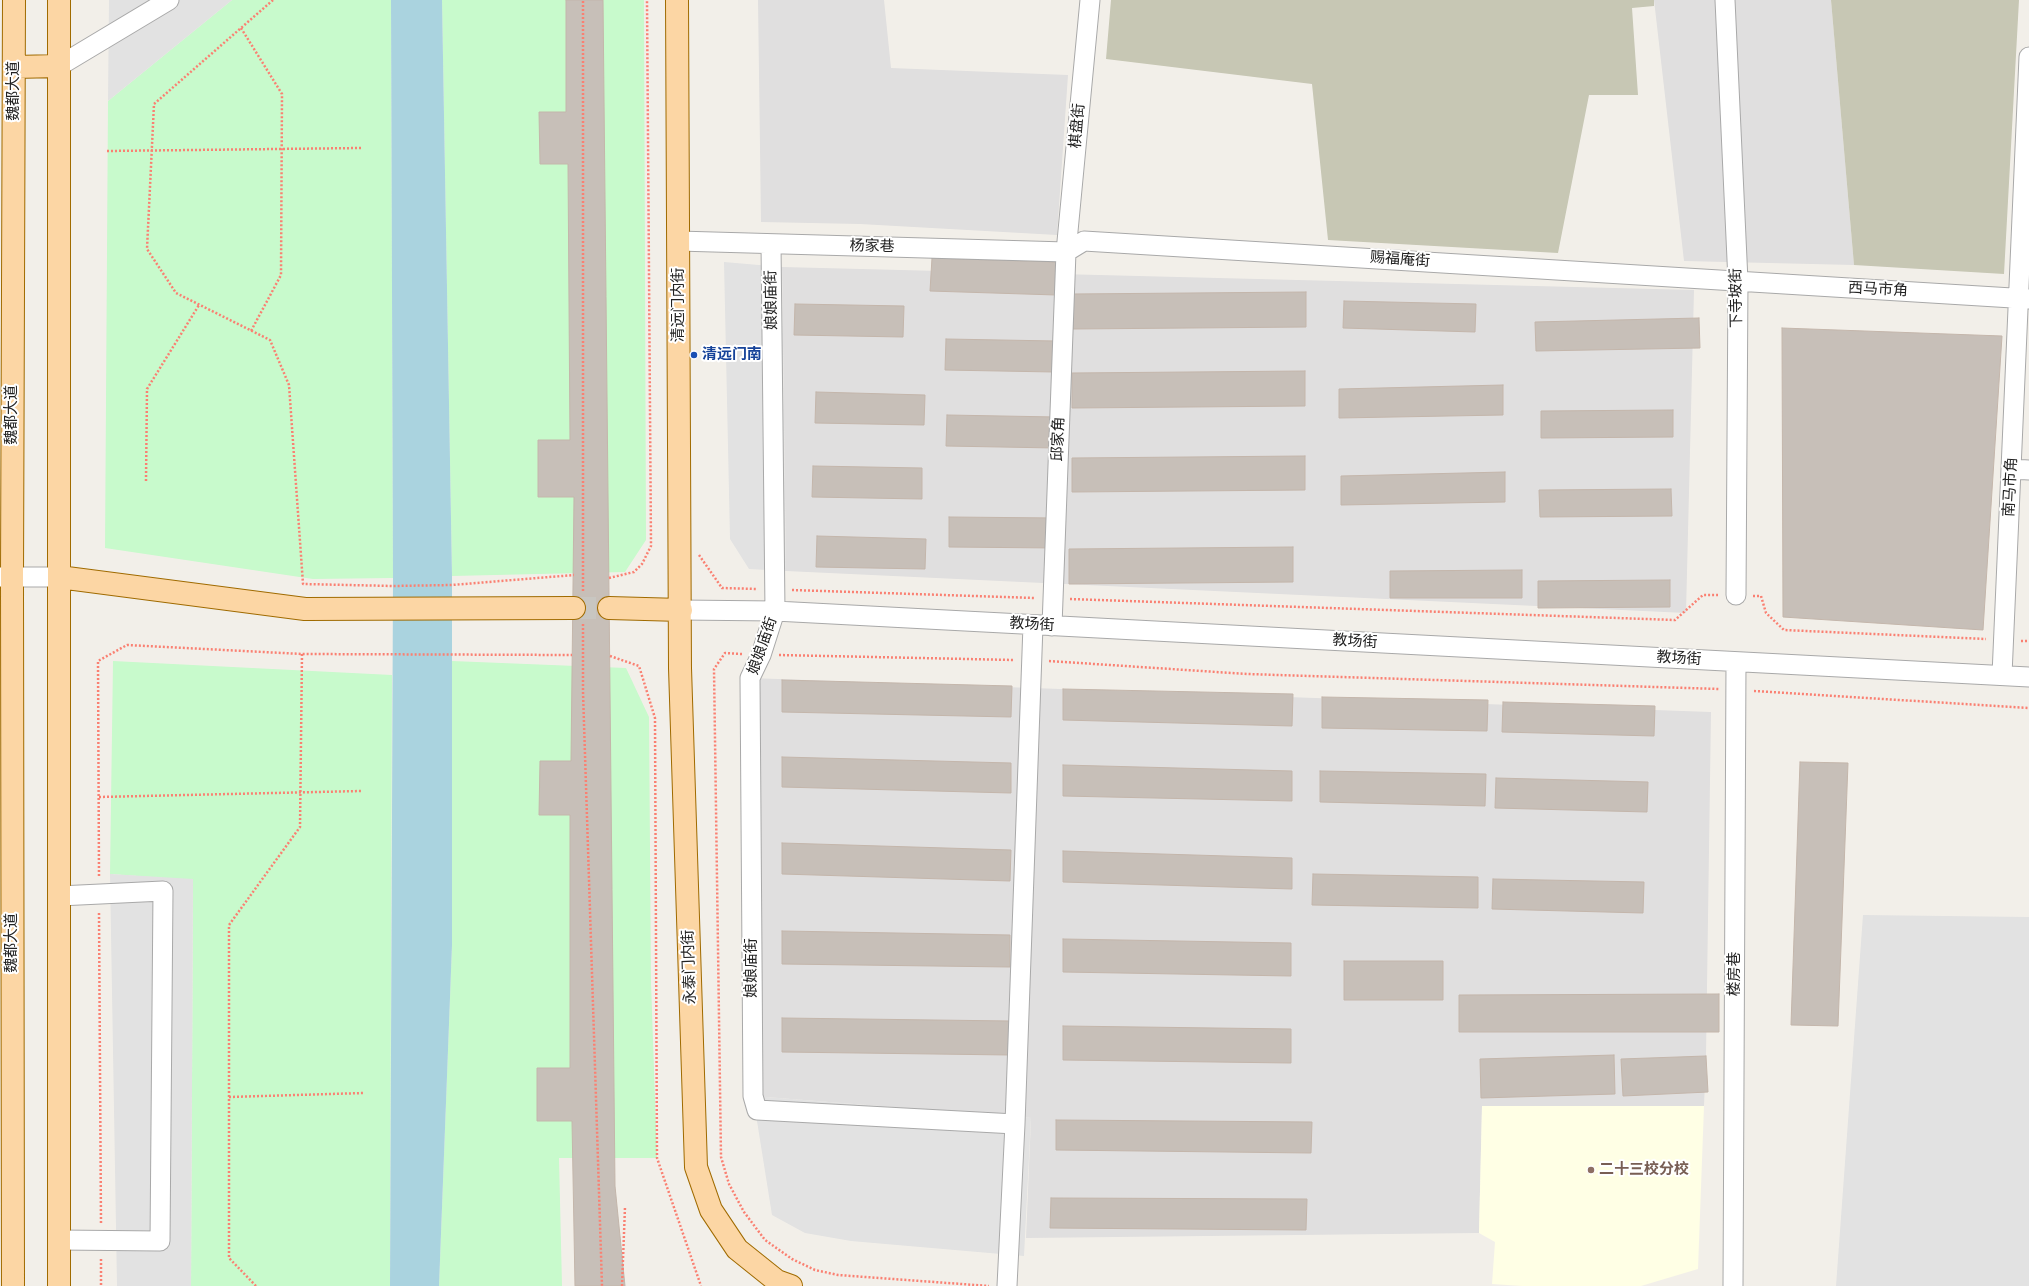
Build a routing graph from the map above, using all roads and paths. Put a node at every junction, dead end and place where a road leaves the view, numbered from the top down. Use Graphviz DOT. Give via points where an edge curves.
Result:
graph roads {
  1 [pos="14,0"];
  2 [pos="59,0"];
  3 [pos="273,0"];
  4 [pos="584,0"];
  5 [pos="647,0"];
  6 [pos="677,0"];
  7 [pos="1090,0"];
  8 [pos="1725,0"];
  9 [pos="163,2"];
  10 [pos="241,28"];
  11 [pos="2029,57"];
  12 [pos="59,66"];
  13 [pos="7,67"];
  14 [pos="282,148"];
  15 [pos="361,148"];
  16 [pos="107,151"];
  17 [pos="152,152"];
  18 [pos="678,241"];
  19 [pos="771,244"];
  20 [pos="1066,252"];
  21 [pos="1738,281"];
  22 [pos="2024,298"];
  23 [pos="199,305"];
  24 [pos="251,331"];
  25 [pos="2020,470"];
  26 [pos="146,481"];
  27 [pos="574,575"];
  28 [pos="6,577"];
  29 [pos="60,578"];
  30 [pos="609,578"];
  31 [pos="722,588"];
  32 [pos="775,589"];
  33 [pos="1736,596"];
  34 [pos="1054,599"];
  35 [pos="580,608"];
  36 [pos="609,608"];
  37 [pos="681,610"];
  38 [pos="775,611"];
  39 [pos="1033,625"];
  40 [pos="1052,626"];
  41 [pos="2004,640"];
  42 [pos="2029,641"];
  43 [pos="302,654"];
  44 [pos="572,655"];
  45 [pos="761,655"];
  46 [pos="610,656"];
  47 [pos="1031,660"];
  48 [pos="1736,662"];
  49 [pos="714,669"];
  50 [pos="2002,676"];
  51 [pos="2029,677"];
  52 [pos="1736,690"];
  53 [pos="2029,708"];
  54 [pos="361,791"];
  55 [pos="300,792"];
  56 [pos="99,797"];
  57 [pos="99,895"];
  58 [pos="60,896"];
  59 [pos="364,1093"];
  60 [pos="229,1097"];
  61 [pos="1015,1124"];
  62 [pos="625,1207"];
  63 [pos="60,1240"];
  64 [pos="101,1241"];
  65 [pos="13,1286"];
  66 [pos="60,1286"];
  67 [pos="101,1286"];
  68 [pos="256,1286"];
  69 [pos="602,1286"];
  70 [pos="622,1286"];
  71 [pos="701,1286"];
  72 [pos="791,1286"];
  73 [pos="1007,1286"];
  74 [pos="1733,1286"];
  1 -- 13 [label="main road, 魏都大道"];
  2 -- 12 [label="main road"];
  3 -- 10 [label="path"];
  4 -- 35 [label="path"];
  5 -- 30 [label="path" via="651,546 642,564 634,572"];
  6 -- 18 [label="main road, 清远门内街"];
  7 -- 20 [label="street, 棋盘街"];
  8 -- 21 [label="street, 下寺坡街"];
  9 -- 12 [label="street"];
  10 -- 14 [label="path" via="282,94"];
  10 -- 17 [label="path" via="154,104"];
  11 -- 22 [label="street, 南马市角"];
  12 -- 13 [label="main road"];
  12 -- 29 [label="main road"];
  13 -- 28 [label="main road, 魏都大道"];
  14 -- 15 [label="path"];
  14 -- 17 [label="path"];
  14 -- 24 [label="path" via="281,275"];
  16 -- 17 [label="path"];
  17 -- 23 [label="path" via="148,249 176,293"];
  18 -- 19 [label="street, 杨家巷"];
  18 -- 37 [label="main road, 清远门内街"];
  19 -- 20 [label="street, 杨家巷"];
  19 -- 32 [label="street, 娘娘庙街"];
  20 -- 21 [label="street, 赐福庵街" via="1084,241"];
  20 -- 34 [label="street, 邱家角"];
  21 -- 22 [label="street, 西马市角"];
  21 -- 33 [label="street, 下寺坡街"];
  22 -- 25 [label="street, 南马市角"];
  23 -- 24 [label="path"];
  23 -- 26 [label="path" via="147,389"];
  24 -- 27 [label="path" via="270,340 289,385 303,584 452,585"];
  25 -- 41 [label="street, 南马市角"];
  28 -- 29 [label="street"];
  28 -- 65 [label="main road, 魏都大道"];
  29 -- 35 [label="main road" via="305,609"];
  29 -- 58 [label="main road"];
  31 -- 32 [label="path"];
  32 -- 34 [label="path"];
  32 -- 38 [label="street, 娘娘庙街"];
  33 -- 34 [label="path" via="1703,595 1675,620"];
  33 -- 41 [label="path" via="1761,596 1766,614 1784,630"];
  34 -- 40 [label="street, 邱家角"];
  35 -- 69 [label="path"];
  36 -- 37 [label="main road"];
  37 -- 38 [label="street, 教场街"];
  37 -- 72 [label="main road, 永泰门内街" via="680,675 696,1167 711,1210 737,1249 777,1281"];
  38 -- 39 [label="street, 教场街"];
  38 -- 45 [label="street, 娘娘庙街"];
  39 -- 40 [label="street, 教场街"];
  39 -- 47 [label="street"];
  40 -- 48 [label="street, 教场街"];
  41 -- 42 [label="path"];
  41 -- 50 [label="street, 南马市角"];
  43 -- 44 [label="path"];
  43 -- 55 [label="path"];
  43 -- 56 [label="path" via="127,645 98,661"];
  45 -- 47 [label="path"];
  45 -- 49 [label="path" via="725,653"];
  45 -- 61 [label="street, 娘娘庙街" via="750,678 753,1096 757,1110"];
  46 -- 71 [label="path" via="639,666 655,718 657,1158"];
  47 -- 52 [label="path" via="1247,674 1679,686"];
  47 -- 61 [label="street"];
  48 -- 50 [label="street, 教场街"];
  48 -- 52 [label="street, 楼房巷"];
  50 -- 51 [label="street, 教场街"];
  52 -- 53 [label="path"];
  52 -- 74 [label="street, 楼房巷"];
  54 -- 55 [label="path"];
  55 -- 56 [label="path"];
  55 -- 60 [label="path" via="300,827 229,925"];
  56 -- 57 [label="path"];
  57 -- 58 [label="street"];
  57 -- 64 [label="path"];
  57 -- 64 [label="street" via="163,891 160,1241"];
  58 -- 63 [label="main road"];
  59 -- 60 [label="path"];
  60 -- 68 [label="path" via="229,1258"];
  61 -- 73 [label="street"];
  62 -- 70 [label="path"];
  63 -- 64 [label="street"];
  63 -- 66 [label="main road"];
  64 -- 67 [label="path"];
}
